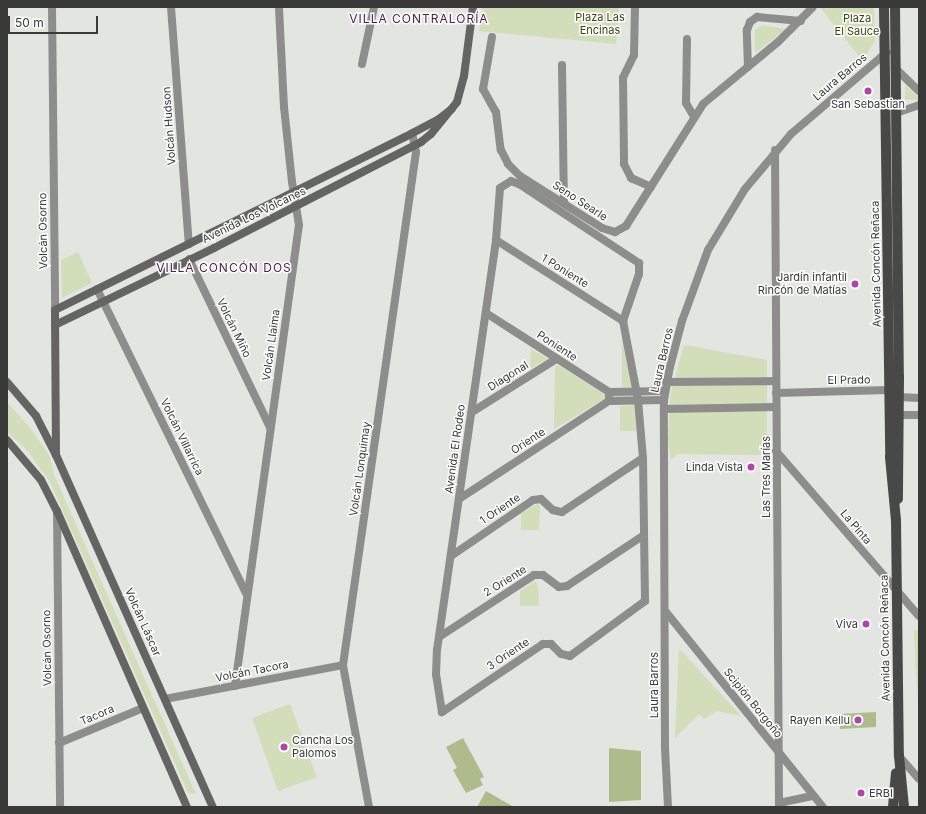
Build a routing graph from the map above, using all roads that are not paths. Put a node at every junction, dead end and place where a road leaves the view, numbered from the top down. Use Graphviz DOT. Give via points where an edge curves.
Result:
graph roads {
  1 [pos="52,7"];
  2 [pos="172,7"];
  3 [pos="279,7"];
  4 [pos="374,7"];
  5 [pos="473,7"];
  6 [pos="635,7"];
  7 [pos="813,7"];
  8 [pos="884,7"];
  9 [pos="895,7"];
  10 [pos="801,20"];
  11 [pos="492,37"];
  12 [pos="687,40"];
  13 [pos="895,46"];
  14 [pos="885,53"];
  15 [pos="362,64"];
  16 [pos="562,65"];
  17 [pos="748,68"];
  18 [pos="895,68"];
  19 [pos="919,91"];
  20 [pos="919,105"];
  21 [pos="452,109"];
  22 [pos="896,113"];
  23 [pos="694,117"];
  24 [pos="412,133"];
  25 [pos="415,146"];
  26 [pos="775,150"];
  27 [pos="651,187"];
  28 [pos="294,193"];
  29 [pos="564,203"];
  30 [pos="296,206"];
  31 [pos="496,240"];
  32 [pos="189,244"];
  33 [pos="189,259"];
  34 [pos="97,289"];
  35 [pos="103,301"];
  36 [pos="55,310"];
  37 [pos="486,313"];
  38 [pos="623,321"];
  39 [pos="55,325"];
  40 [pos="556,359"];
  41 [pos="776,381"];
  42 [pos="7,382"];
  43 [pos="666,382"];
  44 [pos="889,390"];
  45 [pos="665,391"];
  46 [pos="609,392"];
  47 [pos="776,393"];
  48 [pos="637,396"];
  49 [pos="899,397"];
  50 [pos="919,398"];
  51 [pos="664,400"];
  52 [pos="609,401"];
  53 [pos="776,407"];
  54 [pos="664,409"];
  55 [pos="472,412"];
  56 [pos="894,415"];
  57 [pos="919,415"];
  58 [pos="270,428"];
  59 [pos="7,440"];
  60 [pos="776,451"];
  61 [pos="56,455"];
  62 [pos="643,458"];
  63 [pos="459,499"];
  64 [pos="57,511"];
  65 [pos="644,535"];
  66 [pos="451,556"];
  67 [pos="896,592"];
  68 [pos="247,595"];
  69 [pos="666,612"];
  70 [pos="919,616"];
  71 [pos="439,637"];
  72 [pos="343,665"];
  73 [pos="235,686"];
  74 [pos="165,699"];
  75 [pos="143,708"];
  76 [pos="442,712"];
  77 [pos="59,743"];
  78 [pos="778,752"];
  79 [pos="899,756"];
  80 [pos="919,779"];
  81 [pos="813,796"];
  82 [pos="779,805"];
  83 [pos="60,807"];
  84 [pos="187,807"];
  85 [pos="213,807"];
  86 [pos="369,807"];
  87 [pos="668,807"];
  88 [pos="823,807"];
  89 [pos="893,807"];
  90 [pos="904,807"];
  1 -- 36 [label="street, Volcán Osorno"];
  2 -- 32 [label="street, Volcán Hudson"];
  3 -- 28 [label="street, Volcán Llaima" via="284,107"];
  4 -- 15 [label="street"];
  5 -- 21 [label="street, Avenida Los Volcanes" via="461,89"];
  6 -- 27 [label="street" via="634,55 623,78 624,164 631,178"];
  7 -- 10 [label="street, Seno Searle"];
  8 -- 14 [label="main road, Avenida Concón Reñaca"];
  9 -- 13 [label="main road, Avenida Concón Reñaca"];
  10 -- 17 [label="street, Seno Searle"];
  10 -- 17 [label="street" via="757,17 750,22 747,30"];
  11 -- 29 [label="street, Seno Searle" via="483,89 498,118 504,157 520,176"];
  12 -- 23 [label="street" via="686,103"];
  13 -- 14 [label="street, Laura Barros"];
  13 -- 18 [label="main road, Avenida Concón Reñaca"];
  14 -- 26 [label="street, Laura Barros"];
  14 -- 44 [label="main road, Avenida Concón Reñaca"];
  16 -- 29 [label="street"];
  17 -- 23 [label="street, Seno Searle" via="703,104"];
  18 -- 19 [label="street"];
  18 -- 22 [label="main road, Avenida Concón Reñaca"];
  20 -- 22 [label="street"];
  21 -- 24 [label="street, Avenida Los Volcanes"];
  21 -- 25 [label="street, Avenida Los Volcanes" via="431,134"];
  22 -- 49 [label="main road, Avenida Concón Reñaca"];
  23 -- 27 [label="street, Seno Searle"];
  24 -- 25 [label="street, Volcán Lonquimay"];
  24 -- 28 [label="street, Avenida Los Volcanes"];
  25 -- 30 [label="street, Avenida Los Volcanes"];
  25 -- 72 [label="street, Volcán Lonquimay"];
  26 -- 41 [label="street, Las Tres Marías"];
  26 -- 43 [label="street, Laura Barros" via="745,189 708,250 686,309"];
  27 -- 29 [label="street, Seno Searle" via="626,226 614,232 606,230"];
  28 -- 30 [label="street, Volcán Llaima"];
  28 -- 32 [label="street, Avenida Los Volcanes"];
  30 -- 33 [label="street, Avenida Los Volcanes"];
  30 -- 58 [label="street, Volcán Llaima" via="299,225"];
  31 -- 37 [label="street, Avenida El Rodeo"];
  31 -- 38 [label="street, 1 Poniente"];
  31 -- 38 [label="street, Avenida El Rodeo" via="500,188 511,181 520,184 639,263 639,274"];
  32 -- 34 [label="street, Avenida Los Volcanes"];
  33 -- 35 [label="street, Avenida Los Volcanes"];
  33 -- 58 [label="street, Volcán Miño"];
  34 -- 35 [label="street, Volcán Villarrica"];
  34 -- 36 [label="street, Avenida Los Volcanes"];
  35 -- 39 [label="street, Avenida Los Volcanes"];
  35 -- 68 [label="street, Volcán Villarrica"];
  36 -- 39 [label="street, Volcán Osorno"];
  37 -- 40 [label="street, Poniente"];
  37 -- 55 [label="street, Avenida El Rodeo"];
  38 -- 48 [label="street"];
  39 -- 61 [label="street, Volcán Osorno"];
  40 -- 46 [label="street, Poniente"];
  40 -- 55 [label="street, Diagonal"];
  41 -- 43 [label="street"];
  41 -- 47 [label="street, Las Tres Marías"];
  42 -- 61 [label="street, Volcán Láscar" via="36,416"];
  43 -- 45 [label="street, Laura Barros"];
  44 -- 47 [label="street, El Prado"];
  44 -- 49 [label="street"];
  44 -- 56 [label="main road, Avenida Concón Reñaca"];
  45 -- 48 [label="street"];
  45 -- 51 [label="street, Laura Barros"];
  46 -- 48 [label="street"];
  46 -- 52 [label="street"];
  47 -- 53 [label="street, Las Tres Marías"];
  48 -- 51 [label="street"];
  48 -- 52 [label="street"];
  48 -- 62 [label="street"];
  49 -- 50 [label="street"];
  49 -- 56 [label="main road, Avenida Concón Reñaca"];
  51 -- 54 [label="street, Laura Barros"];
  52 -- 63 [label="street, Oriente"];
  53 -- 54 [label="street"];
  53 -- 60 [label="street, Las Tres Marías"];
  54 -- 69 [label="street, Laura Barros"];
  55 -- 63 [label="street, Avenida El Rodeo"];
  56 -- 57 [label="street"];
  56 -- 67 [label="main road, Avenida Concón Reñaca" via="890,463 896,521"];
  58 -- 68 [label="street, Volcán Llaima"];
  59 -- 64 [label="street" via="41,480"];
  60 -- 67 [label="street, La Pinta"];
  60 -- 78 [label="street, Las Tres Marías"];
  61 -- 74 [label="street, Volcán Láscar"];
  62 -- 65 [label="street"];
  62 -- 66 [label="street, 1 Oriente" via="562,512 553,510 541,499 533,500"];
  63 -- 66 [label="street, Avenida El Rodeo"];
  64 -- 75 [label="street"];
  64 -- 77 [label="street, Volcán Osorno"];
  65 -- 71 [label="street, 2 Oriente" via="568,586 560,587 543,575 534,575"];
  65 -- 76 [label="street, 3 Oriente" via="645,601 570,656 561,654 551,644 543,644"];
  66 -- 71 [label="street, Avenida El Rodeo"];
  67 -- 70 [label="street, La Pinta"];
  67 -- 79 [label="main road, Avenida Concón Reñaca"];
  68 -- 73 [label="street, Volcán Llaima"];
  69 -- 78 [label="street, Scipión Borgoño"];
  69 -- 87 [label="street, Laura Barros" via="665,748"];
  71 -- 76 [label="street, Avenida El Rodeo" via="436,675"];
  72 -- 73 [label="street, Volcán Tacora"];
  72 -- 86 [label="street, Volcán Lonquimay"];
  73 -- 74 [label="street, Volcán Tacora"];
  74 -- 85 [label="street, Volcán Láscar"];
  75 -- 77 [label="street, Tacora"];
  75 -- 84 [label="street"];
  77 -- 83 [label="street, Volcán Osorno"];
  78 -- 81 [label="street, Scipión Borgoño"];
  78 -- 82 [label="street, Las Tres Marías"];
  79 -- 80 [label="street"];
  79 -- 89 [label="main road, Avenida Concón Reñaca"];
  79 -- 90 [label="main road, Avenida Concón Reñaca"];
  81 -- 82 [label="street, Las Tres Marías"];
  81 -- 88 [label="street, Scipión Borgoño"];
}
